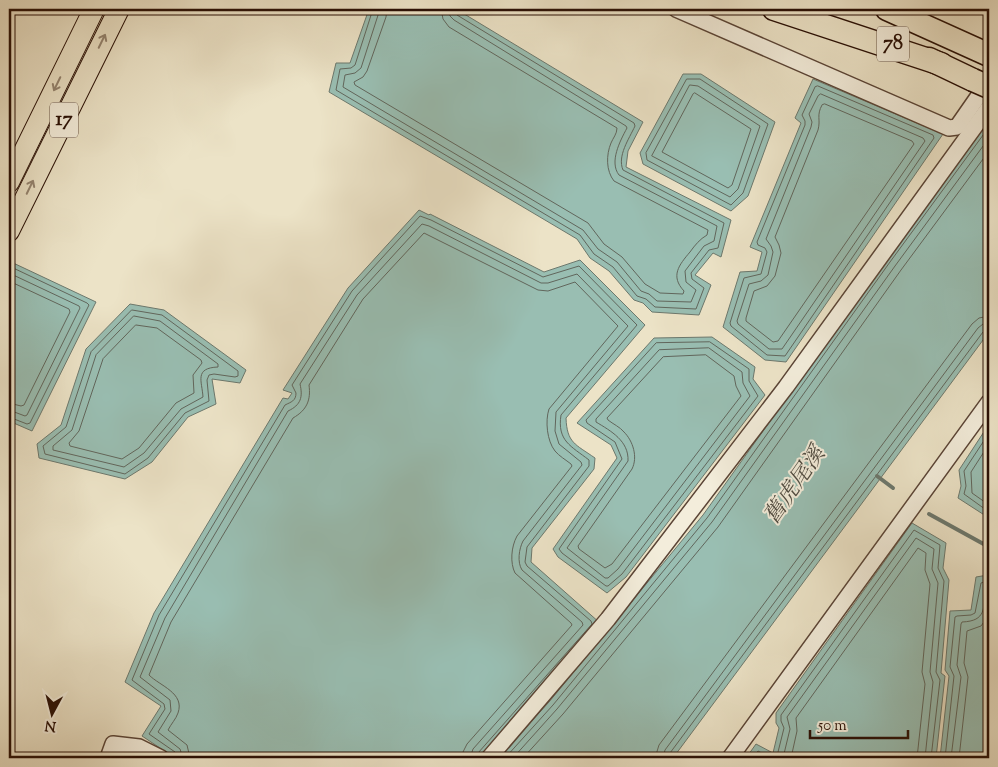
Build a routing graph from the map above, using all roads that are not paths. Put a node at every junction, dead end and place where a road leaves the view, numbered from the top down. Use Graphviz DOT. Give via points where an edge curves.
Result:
graph roads {
  1 [pos="94,9"];
  2 [pos="118,9"];
  3 [pos="676,9"];
  4 [pos="774,9"];
  5 [pos="813,9"];
  6 [pos="887,9"];
  7 [pos="904,9"];
  8 [pos="943,34"];
  9 [pos="988,54"];
  10 [pos="941,64"];
  11 [pos="984,83"];
  12 [pos="989,107"];
  13 [pos="10,176"];
  14 [pos="9,231"];
  15 [pos="989,402"];
  16 [pos="108,758"];
  17 [pos="161,758"];
  18 [pos="489,758"];
  19 [pos="730,758"];
  1 -- 13 [label="main road, 17, one-way"];
  14 -- 2 [label="main road, 17, one-way"];
  3 -- 11 [label="street" via="949,128 957,127"];
  4 -- 10 [label="highway"];
  5 -- 10 [label="highway, 78"];
  6 -- 8 [label="highway, 78"];
  7 -- 8 [label="highway"];
  8 -- 9 [label="highway, 78"];
  10 -- 11 [label="highway, 78"];
  12 -- 18 [label="street" via="786,387 608,619"];
  15 -- 19 [label="street"];
  16 -- 17 [label="street" via="113,744 139,747"];
}
